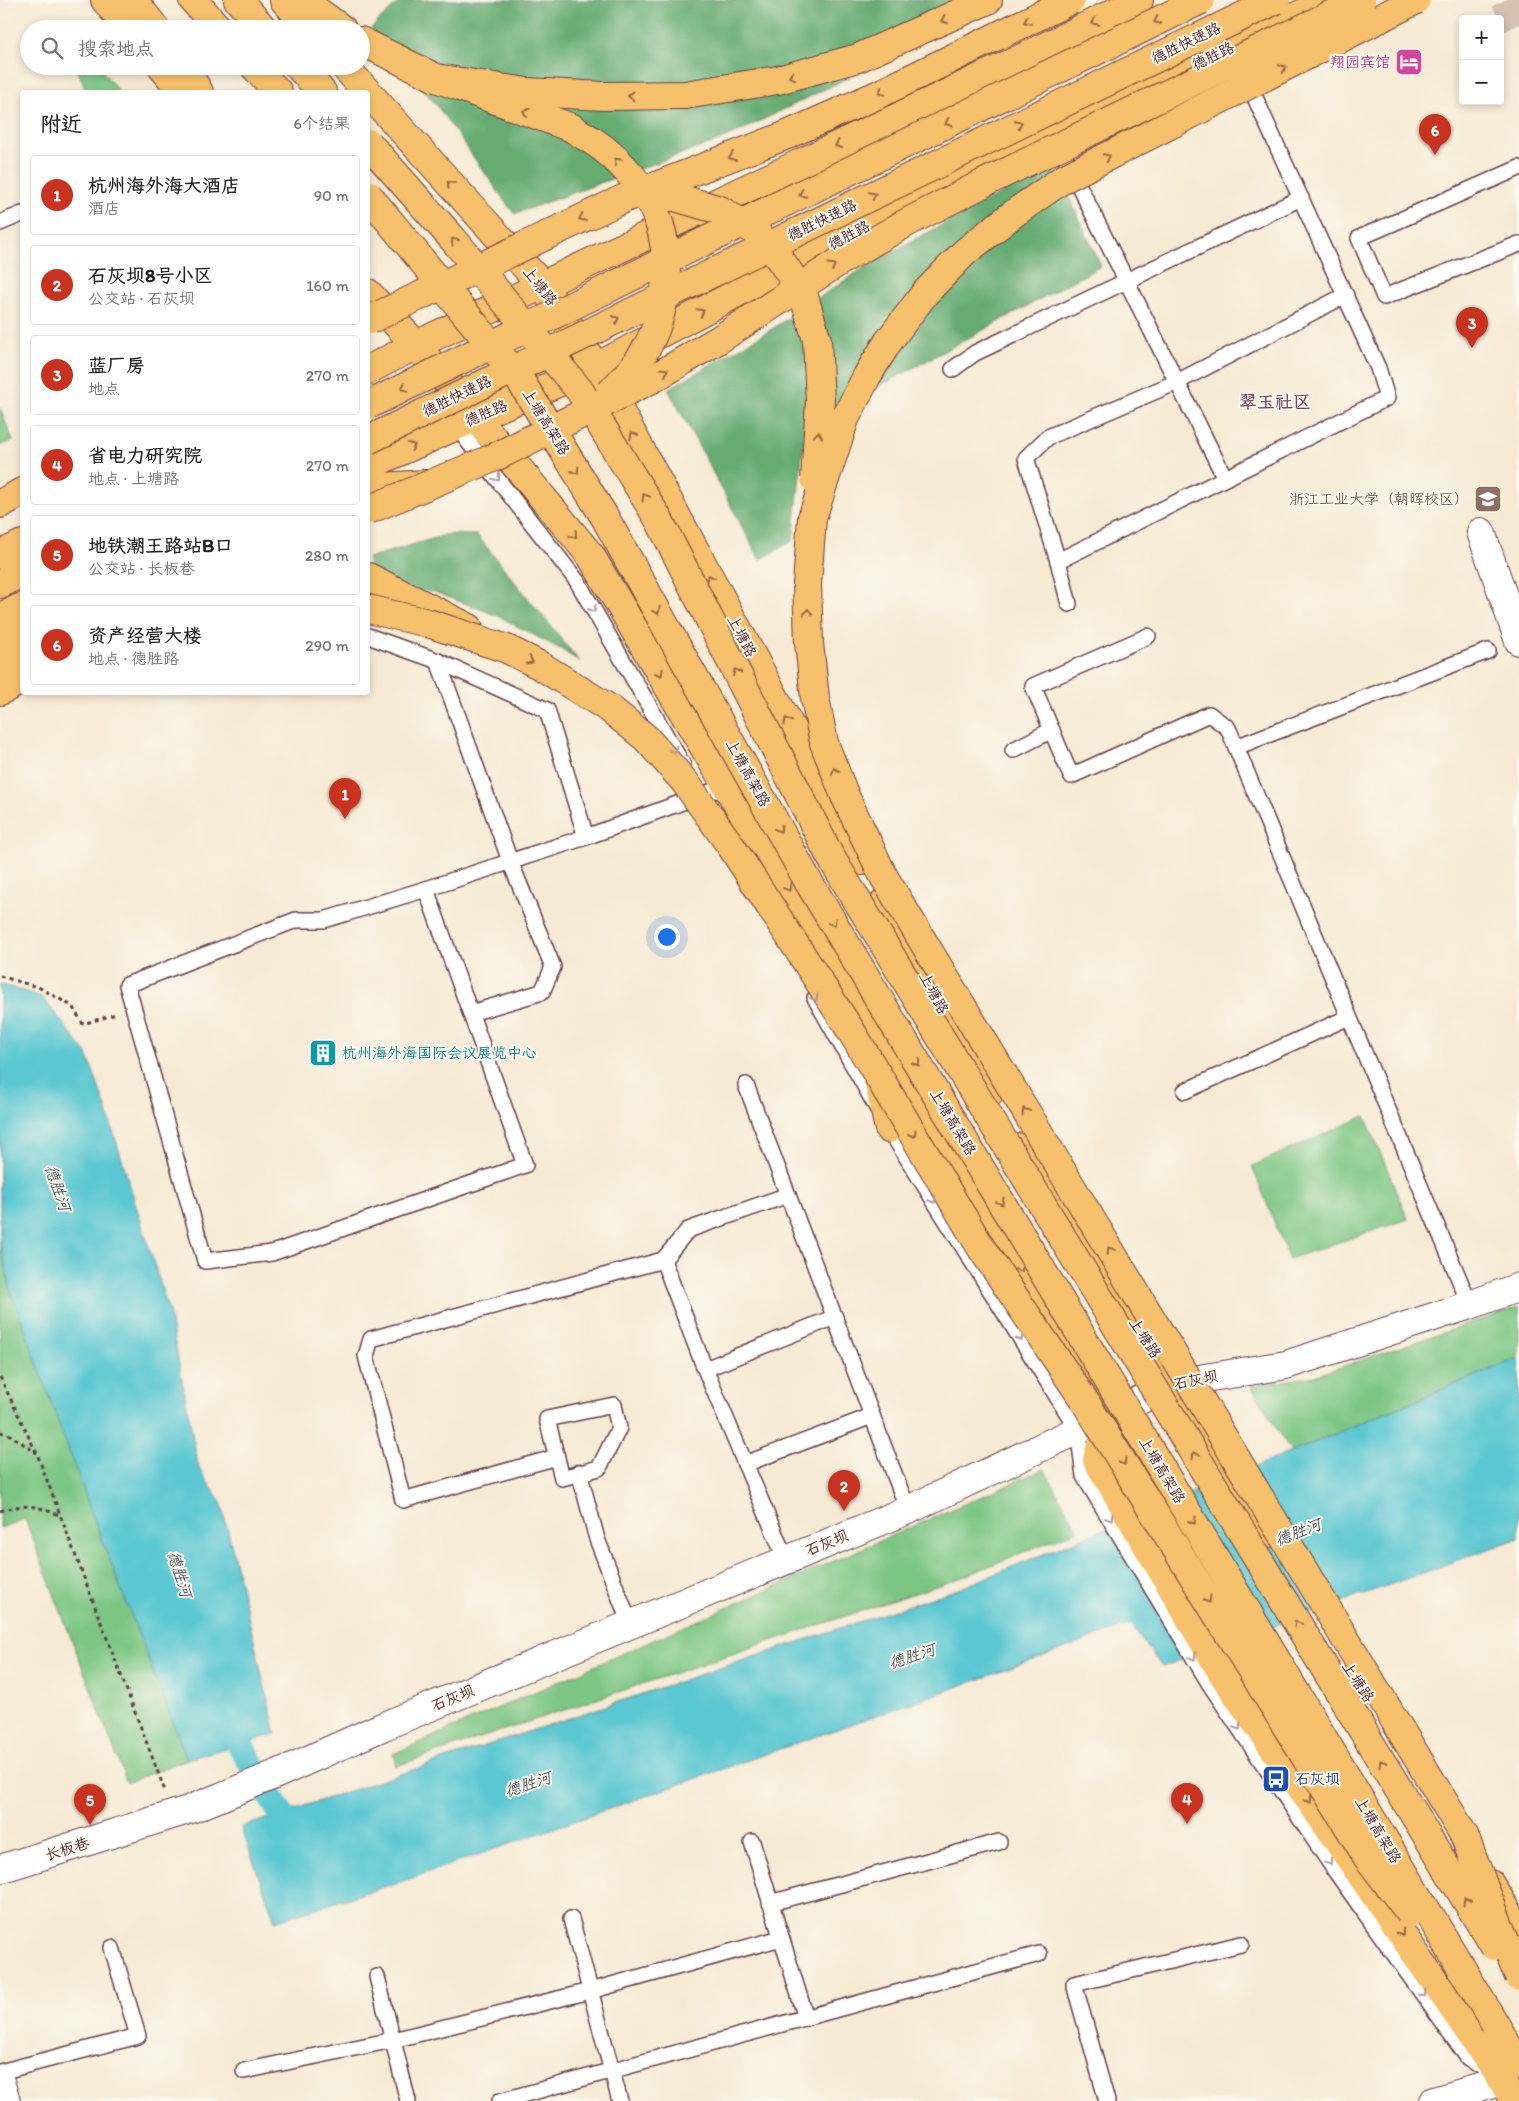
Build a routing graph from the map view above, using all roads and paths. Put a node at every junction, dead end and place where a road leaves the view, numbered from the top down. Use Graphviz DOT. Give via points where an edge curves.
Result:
graph roads {
  1 [pos="105,0"];
  2 [pos="133,0"];
  3 [pos="192,0"];
  4 [pos="238,0"];
  5 [pos="284,0"];
  6 [pos="302,0"];
  7 [pos="988,0"];
  8 [pos="1071,0"];
  9 [pos="1139,0"];
  10 [pos="1201,0"];
  11 [pos="1276,0"];
  12 [pos="1330,0"];
  13 [pos="1361,0"];
  14 [pos="1416,0"];
  15 [pos="122,20"];
  16 [pos="149,20"];
  17 [pos="211,20"];
  18 [pos="256,20"];
  19 [pos="302,20"];
  20 [pos="330,20"];
  21 [pos="370,45"];
  22 [pos="1232,47"];
  23 [pos="169,75"];
  24 [pos="189,75"];
  25 [pos="262,75"];
  26 [pos="306,75"];
  27 [pos="352,75"];
  28 [pos="436,78"];
  29 [pos="181,90"];
  30 [pos="198,90"];
  31 [pos="276,90"];
  32 [pos="320,90"];
  33 [pos="366,90"];
  34 [pos="370,95"];
  35 [pos="1053,134"];
  36 [pos="370,145"];
  37 [pos="1519,168"];
  38 [pos="370,197"];
  39 [pos="625,198"];
  40 [pos="1301,198"];
  41 [pos="20,215"];
  42 [pos="0,223"];
  43 [pos="1519,244"];
  44 [pos="1126,281"];
  45 [pos="542,285"];
  46 [pos="370,295"];
  47 [pos="1346,296"];
  48 [pos="370,320"];
  49 [pos="416,345"];
  50 [pos="596,367"];
  51 [pos="370,369"];
  52 [pos="953,369"];
  53 [pos="1177,382"];
  54 [pos="370,404"];
  55 [pos="601,404"];
  56 [pos="466,422"];
  57 [pos="370,439"];
  58 [pos="370,465"];
  59 [pos="1225,478"];
  60 [pos="432,483"];
  61 [pos="370,488"];
  62 [pos="20,493"];
  63 [pos="0,504"];
  64 [pos="370,509"];
  65 [pos="20,513"];
  66 [pos="812,518"];
  67 [pos="0,523"];
  68 [pos="1481,532"];
  69 [pos="20,545"];
  70 [pos="0,556"];
  71 [pos="1058,561"];
  72 [pos="20,574"];
  73 [pos="370,578"];
  74 [pos="0,584"];
  75 [pos="1069,604"];
  76 [pos="20,607"];
  77 [pos="370,609"];
  78 [pos="0,617"];
  79 [pos="20,630"];
  80 [pos="1148,636"];
  81 [pos="370,637"];
  82 [pos="0,640"];
  83 [pos="1519,641"];
  84 [pos="507,649"];
  85 [pos="1488,651"];
  86 [pos="20,654"];
  87 [pos="438,661"];
  88 [pos="0,664"];
  89 [pos="20,681"];
  90 [pos="0,691"];
  91 [pos="1052,730"];
  92 [pos="1236,747"];
  93 [pos="1012,750"];
  94 [pos="727,786"];
  95 [pos="701,796"];
  96 [pos="586,836"];
  97 [pos="510,861"];
  98 [pos="426,888"];
  99 [pos="0,976"];
  100 [pos="133,1008"];
  101 [pos="470,1013"];
  102 [pos="1349,1017"];
  103 [pos="865,1020"];
  104 [pos="746,1085"];
  105 [pos="1185,1091"];
  106 [pos="889,1129"];
  107 [pos="788,1196"];
  108 [pos="663,1260"];
  109 [pos="1519,1287"];
  110 [pos="1470,1305"];
  111 [pos="835,1317"];
  112 [pos="705,1369"];
  113 [pos="0,1377"];
  114 [pos="1174,1383"];
  115 [pos="1110,1415"];
  116 [pos="872,1416"];
  117 [pos="1078,1430"];
  118 [pos="0,1432"];
  119 [pos="38,1454"];
  120 [pos="557,1457"];
  121 [pos="745,1464"];
  122 [pos="1091,1468"];
  123 [pos="580,1472"];
  124 [pos="908,1510"];
  125 [pos="0,1512"];
  126 [pos="61,1516"];
  127 [pos="786,1560"];
  128 [pos="630,1624"];
  129 [pos="182,1812"];
  130 [pos="752,1842"];
  131 [pos="999,1842"];
  132 [pos="0,1870"];
  133 [pos="770,1903"];
  134 [pos="571,1919"];
  135 [pos="1519,1929"];
  136 [pos="781,1938"];
  137 [pos="1241,1944"];
  138 [pos="112,1948"];
  139 [pos="1038,1954"];
  140 [pos="377,1977"];
  141 [pos="1519,1977"];
  142 [pos="1519,1988"];
  143 [pos="590,1991"];
  144 [pos="806,2018"];
  145 [pos="1495,2024"];
  146 [pos="392,2040"];
  147 [pos="244,2071"];
  148 [pos="0,2072"];
  149 [pos="612,2072"];
  150 [pos="0,2082"];
  151 [pos="1512,2082"];
  152 [pos="6,2101"];
  153 [pos="408,2101"];
  154 [pos="500,2101"];
  155 [pos="620,2101"];
  156 [pos="1107,2101"];
  157 [pos="1434,2101"];
  1 -- 15 [label="main road"];
  2 -- 16 [label="main road"];
  3 -- 17 [label="main road"];
  4 -- 18 [label="main road"];
  5 -- 19 [label="main road"];
  6 -- 20 [label="main road"];
  7 -- 28 [label="main road, one-way" via="858,58 778,80 685,95 604,96 527,92"];
  8 -- 39 [label="main road, one-way, bridge" via="805,127"];
  9 -- 45 [label="main road, one-way"];
  10 -- 54 [label="main road, 德胜快速路, one-way, bridge"];
  57 -- 11 [label="main road, 德胜快速路, one-way, bridge"];
  12 -- 22 [label="main road, 德胜路"];
  55 -- 13 [label="main road, one-way, bridge" via="656,377 906,223"];
  66 -- 14 [label="main road, one-way, bridge" via="845,419 867,376 925,293 965,252 1063,179"];
  21 -- 28 [label="main road"];
  22 -- 35 [label="main road, 德胜路"];
  22 -- 40 [label="lane"];
  23 -- 29 [label="main road"];
  24 -- 30 [label="main road"];
  25 -- 31 [label="main road"];
  26 -- 32 [label="main road"];
  33 -- 27 [label="main road, 上塘路, one-way"];
  55 -- 28 [label="main road, one-way, bridge" via="649,345 658,318 665,289 665,268 660,226 653,207 623,167 603,148 572,128"];
  45 -- 34 [label="main road, 上塘路, one-way"];
  35 -- 44 [label="lane"];
  50 -- 35 [label="main road, 德胜路, one-way" via="907,204"];
  142 -- 36 [label="main road, one-way, bridge" via="830,856 659,520 580,391"];
  37 -- 43 [label="lane" via="1359,238 1384,297"];
  38 -- 145 [label="main road, 上塘高架路, one-way, bridge" via="520,380 604,516 808,882"];
  39 -- 48 [label="main road, one-way, bridge"];
  66 -- 39 [label="main road, one-way, bridge" via="820,402 817,340 803,293 779,258 755,232 720,210 675,197"];
  40 -- 44 [label="lane"];
  40 -- 47 [label="lane"];
  41 -- 42 [label="lane"];
  44 -- 52 [label="lane" via="975,353"];
  44 -- 53 [label="lane"];
  45 -- 49 [label="main road"];
  45 -- 50 [label="main road, 上塘路"];
  46 -- 49 [label="main road"];
  47 -- 53 [label="lane"];
  47 -- 59 [label="lane" via="1378,368 1387,398"];
  49 -- 51 [label="main road"];
  49 -- 56 [label="main road"];
  50 -- 56 [label="main road, 德胜路"];
  114 -- 50 [label="main road, 上塘路, one-way" via="991,1098"];
  53 -- 59 [label="lane"];
  53 -- 71 [label="lane" via="1048,437 1026,458"];
  55 -- 60 [label="main road, bridge" via="493,458"];
  58 -- 56 [label="main road, 德胜路, one-way"];
  56 -- 94 [label="main road, one-way" via="591,556"];
  56 -- 95 [label="lane, one-way" via="577,581"];
  59 -- 71 [label="lane"];
  60 -- 61 [label="main road"];
  60 -- 64 [label="main road, bridge"];
  62 -- 63 [label="main road"];
  65 -- 67 [label="main road"];
  141 -- 66 [label="main road, one-way, bridge" via="1464,1835 884,877 824,743 809,643 807,584"];
  68 -- 83 [label="street"];
  69 -- 70 [label="main road"];
  71 -- 75 [label="lane"];
  72 -- 74 [label="main road"];
  73 -- 84 [label="main road, bridge"];
  76 -- 78 [label="main road"];
  77 -- 84 [label="main road, bridge" via="428,623"];
  79 -- 82 [label="main road"];
  80 -- 91 [label="lane" via="1033,686"];
  81 -- 87 [label="lane"];
  84 -- 145 [label="main road, one-way, bridge" via="610,709 646,738 685,782 726,838 853,1034 982,1249 1084,1400 1368,1858"];
  85 -- 92 [label="lane"];
  86 -- 88 [label="main road"];
  87 -- 96 [label="lane" via="547,710"];
  87 -- 97 [label="lane"];
  89 -- 90 [label="main road"];
  91 -- 92 [label="lane" via="1071,776 1208,714 1228,728"];
  91 -- 93 [label="lane"];
  92 -- 102 [label="lane"];
  94 -- 95 [label="lane"];
  94 -- 103 [label="main road, one-way"];
  95 -- 96 [label="lane"];
  95 -- 106 [label="lane, one-way"];
  96 -- 97 [label="lane"];
  97 -- 98 [label="lane"];
  97 -- 101 [label="lane" via="553,967 542,992"];
  98 -- 100 [label="lane" via="324,920 296,920 134,982 127,985"];
  98 -- 101 [label="lane"];
  99 -- 100 [label="path" via="40,988 72,1006 82,1024"];
  100 -- 101 [label="lane" via="205,1261 272,1253 525,1165"];
  102 -- 105 [label="lane"];
  102 -- 110 [label="lane"];
  103 -- 106 [label="main road"];
  103 -- 115 [label="main road, one-way"];
  104 -- 107 [label="lane"];
  106 -- 117 [label="lane, one-way"];
  107 -- 108 [label="lane" via="688,1230"];
  107 -- 111 [label="lane"];
  108 -- 112 [label="lane"];
  108 -- 120 [label="lane" via="371,1339 366,1356 403,1500"];
  109 -- 110 [label="street, 石灰坝"];
  110 -- 114 [label="street, 石灰坝" via="1286,1365"];
  111 -- 112 [label="lane"];
  111 -- 116 [label="lane"];
  112 -- 121 [label="lane"];
  113 -- 119 [label="path"];
  114 -- 115 [label="street, 石灰坝"];
  114 -- 135 [label="main road, 上塘路" via="1326,1633"];
  115 -- 117 [label="street, 石灰坝"];
  115 -- 122 [label="main road"];
  116 -- 121 [label="lane"];
  116 -- 124 [label="lane"];
  117 -- 122 [label="lane"];
  117 -- 124 [label="street, 石灰坝"];
  118 -- 119 [label="path"];
  119 -- 126 [label="path"];
  120 -- 123 [label="lane" via="562,1478"];
  120 -- 123 [label="lane" via="547,1419 614,1405 619,1428 599,1468"];
  121 -- 127 [label="lane"];
  122 -- 151 [label="main road, one-way" via="1216,1680"];
  123 -- 128 [label="lane" via="597,1539"];
  124 -- 127 [label="street, 石灰坝"];
  125 -- 126 [label="path" via="37,1506"];
  126 -- 129 [label="path"];
  127 -- 128 [label="street, 石灰坝"];
  128 -- 129 [label="street, 石灰坝"];
  129 -- 132 [label="street, 长板巷"];
  130 -- 133 [label="lane"];
  131 -- 133 [label="lane"];
  133 -- 136 [label="lane"];
  134 -- 143 [label="lane"];
  136 -- 143 [label="lane"];
  136 -- 144 [label="lane"];
  137 -- 156 [label="lane" via="1074,1984"];
  138 -- 148 [label="lane" via="138,2036"];
  139 -- 144 [label="lane"];
  140 -- 146 [label="lane"];
  143 -- 146 [label="lane"];
  143 -- 149 [label="lane"];
  144 -- 149 [label="lane"];
  145 -- 151 [label="main road, 上塘高架路"];
  146 -- 147 [label="lane"];
  146 -- 153 [label="lane"];
  149 -- 154 [label="lane"];
  149 -- 155 [label="lane"];
  150 -- 152 [label="street"];
  151 -- 157 [label="street"];
}
